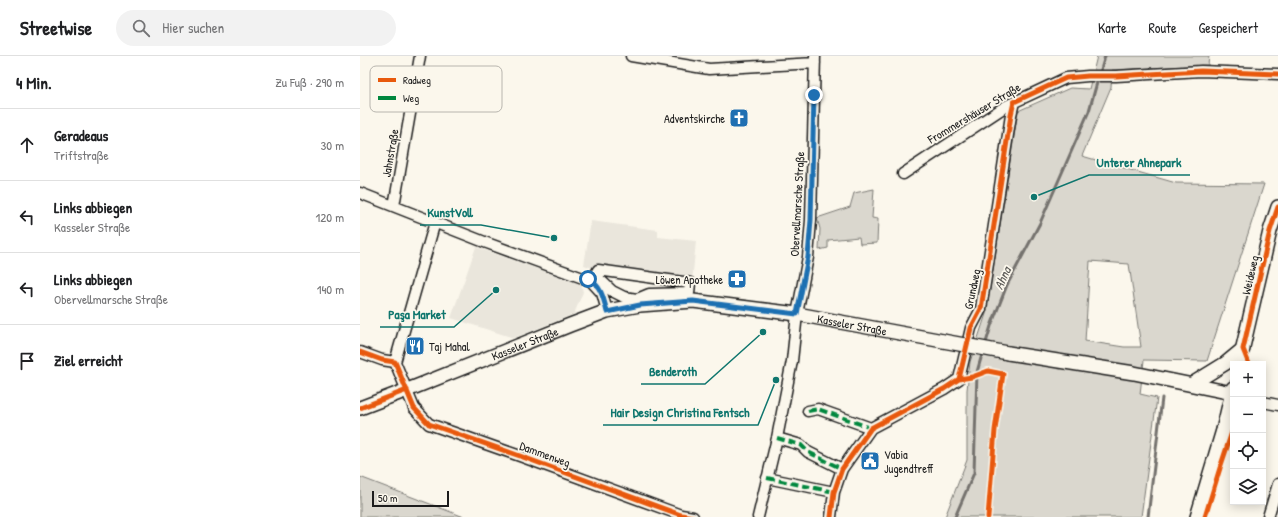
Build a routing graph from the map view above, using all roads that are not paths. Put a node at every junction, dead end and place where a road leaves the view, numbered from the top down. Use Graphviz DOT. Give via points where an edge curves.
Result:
graph roads {
  1 [pos="420,56"];
  2 [pos="631,56"];
  3 [pos="815,60"];
  4 [pos="418,66"];
  5 [pos="1278,74"];
  6 [pos="1014,102"];
  7 [pos="410,112"];
  8 [pos="903,174"];
  9 [pos="360,193"];
  10 [pos="394,206"];
  11 [pos="1278,207"];
  12 [pos="435,222"];
  13 [pos="690,288"];
  14 [pos="607,312"];
  15 [pos="797,314"];
  16 [pos="1243,349"];
  17 [pos="360,352"];
  18 [pos="1241,361"];
  19 [pos="395,362"];
  20 [pos="1192,384"];
  21 [pos="407,390"];
  22 [pos="1230,390"];
  23 [pos="1231,397"];
  24 [pos="1266,403"];
  25 [pos="1278,405"];
  26 [pos="360,408"];
  27 [pos="808,411"];
  28 [pos="871,428"];
  29 [pos="777,438"];
  30 [pos="842,469"];
  31 [pos="767,478"];
  32 [pos="1278,484"];
  33 [pos="834,492"];
  34 [pos="681,516"];
  35 [pos="693,517"];
  36 [pos="758,517"];
  37 [pos="831,517"];
  38 [pos="1197,517"];
  39 [pos="1268,517"];
  1 -- 4 [label="street, Jahnstraße"];
  2 -- 3 [label="street" via="708,69"];
  3 -- 15 [label="street, Obervellmarsche Straße" via="811,220 808,257"];
  5 -- 6 [label="street, Frommershäuser Straße" via="1201,71 1065,78"];
  6 -- 8 [label="street, Frommershäuser Straße"];
  6 -- 28 [label="street, Grundweg" via="981,309 971,328 959,379"];
  7 -- 10 [label="street, Jahnstraße"];
  9 -- 10 [label="street"];
  10 -- 12 [label="street"];
  11 -- 16 [label="main road, Weideweg" via="1270,231"];
  12 -- 14 [label="street" via="591,280 602,293"];
  12 -- 19 [label="street"];
  13 -- 13 [label="street" via="689,293 649,294 637,299 624,297 612,291 595,275 598,270 690,283"];
  14 -- 15 [label="main road, Kasseler Straße" via="640,305 693,301"];
  14 -- 21 [label="main road, Kasseler Straße" via="570,324"];
  15 -- 20 [label="main road, Kasseler Straße, bridge"];
  15 -- 29 [label="street, Obervellmarsche Straße" via="792,361"];
  16 -- 18 [label="main road, Weideweg"];
  16 -- 20 [label="main road" via="1226,364"];
  17 -- 19 [label="street"];
  19 -- 21 [label="street, Dammenweg"];
  20 -- 22 [label="main road, Kasseler Straße"];
  21 -- 26 [label="main road, Kasseler Straße"];
  21 -- 34 [label="street, Dammenweg" via="414,408 428,424"];
  23 -- 38 [label="main road"];
  24 -- 25 [label="street"];
  27 -- 28 [label="street" via="818,409"];
  28 -- 30 [label="street"];
  29 -- 30 [label="street" via="801,445 808,452"];
  29 -- 31 [label="street, Obervellmarsche Straße"];
  30 -- 33 [label="street"];
  31 -- 33 [label="street"];
  31 -- 36 [label="street, Obervellmarsche Straße"];
  32 -- 39 [label="street"];
  33 -- 37 [label="street"];
  34 -- 35 [label="street, Dammenweg"];
}
